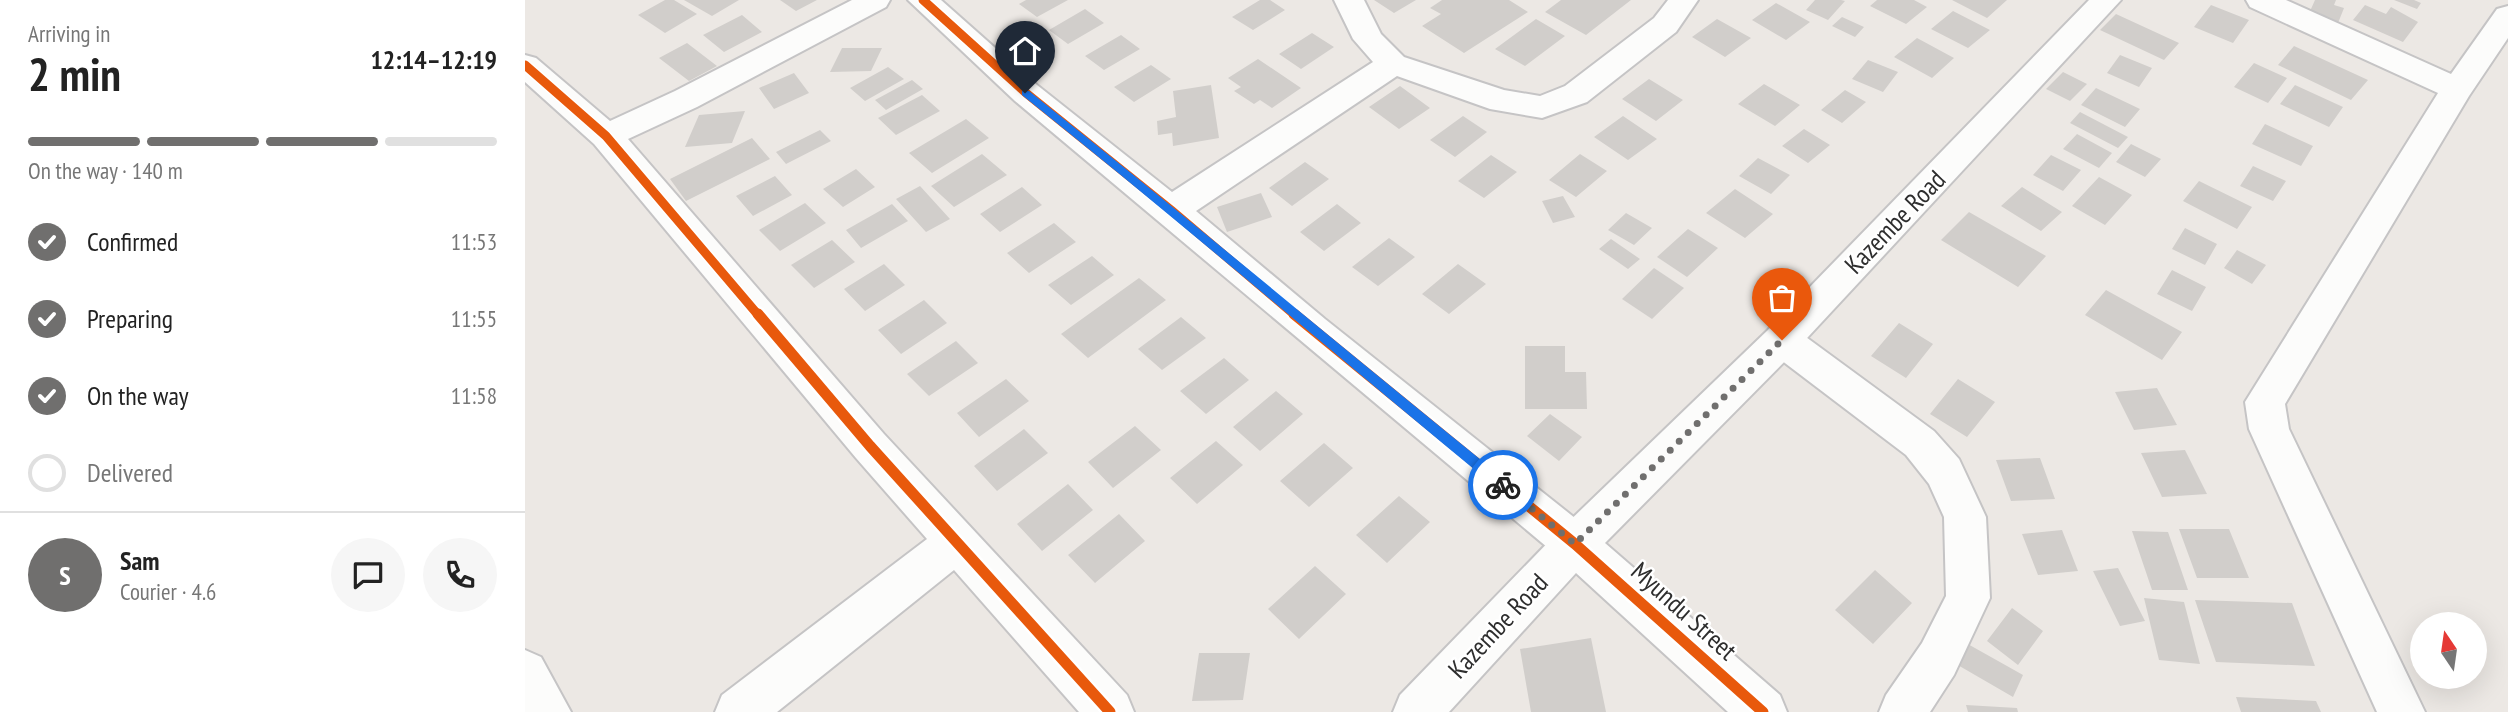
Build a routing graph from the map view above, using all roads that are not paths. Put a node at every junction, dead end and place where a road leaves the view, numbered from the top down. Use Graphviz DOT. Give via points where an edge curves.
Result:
graph roads {
  1 [pos="875,0"];
  2 [pos="923,0"];
  3 [pos="1349,0"];
  4 [pos="1683,0"];
  5 [pos="2106,0"];
  6 [pos="2262,0"];
  7 [pos="2508,16"];
  8 [pos="1393,64"];
  9 [pos="525,65"];
  10 [pos="2457,89"];
  11 [pos="607,136"];
  12 [pos="1171,210"];
  13 [pos="1782,340"];
  14 [pos="957,542"];
  15 [pos="1575,544"];
  16 [pos="525,673"];
  17 [pos="547,712"];
  18 [pos="739,712"];
  19 [pos="1109,712"];
  20 [pos="1417,712"];
  21 [pos="1763,712"];
  22 [pos="1903,712"];
  23 [pos="2401,712"];
  1 -- 11 [label="street"];
  2 -- 12 [label="street, Myundu Street" via="1025,93"];
  3 -- 8 [label="street" via="1368,39"];
  4 -- 8 [label="street" via="1665,25 1576,94 1542,107 1501,101"];
  5 -- 13 [label="street, Kazembe Road"];
  6 -- 10 [label="street"];
  7 -- 10 [label="street"];
  8 -- 12 [label="street"];
  9 -- 11 [label="street"];
  10 -- 23 [label="street" via="2265,402 2269,429"];
  11 -- 14 [label="street"];
  12 -- 15 [label="street, Myundu Street"];
  13 -- 15 [label="street, Kazembe Road"];
  13 -- 22 [label="street" via="1920,443 1944,472 1965,517 1968,598 1938,659"];
  14 -- 18 [label="street"];
  14 -- 19 [label="street"];
  15 -- 20 [label="street, Kazembe Road"];
  15 -- 21 [label="street, Myundu Street"];
  16 -- 17 [label="street"];
}
